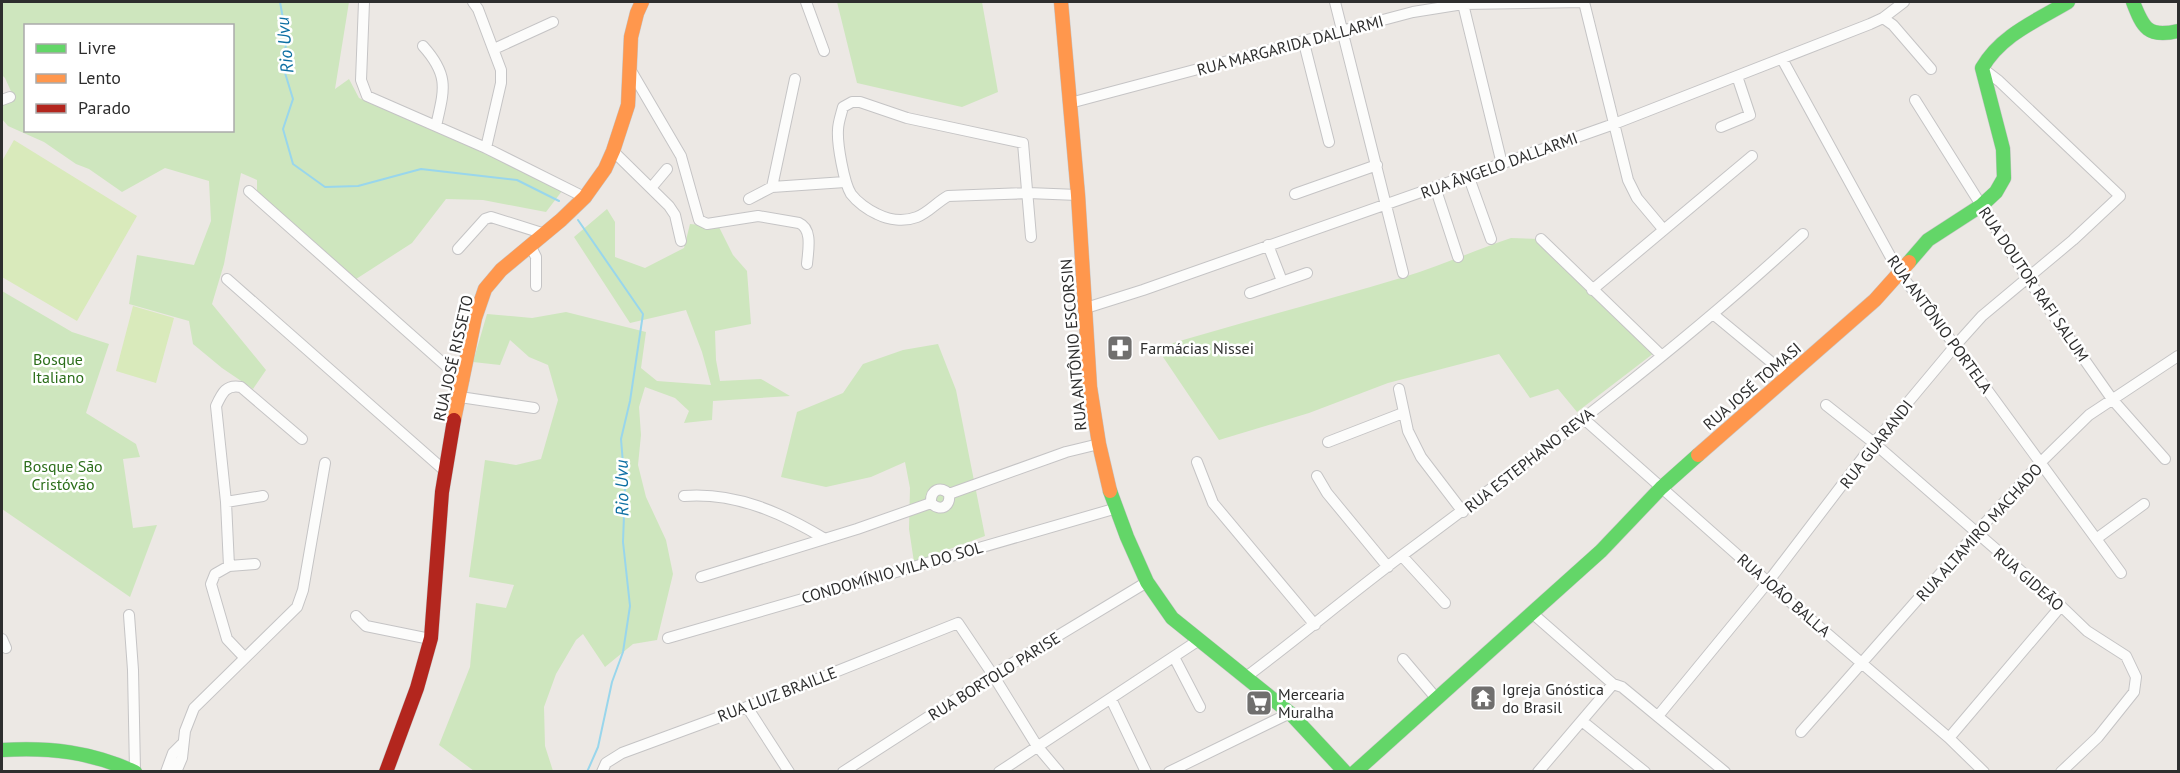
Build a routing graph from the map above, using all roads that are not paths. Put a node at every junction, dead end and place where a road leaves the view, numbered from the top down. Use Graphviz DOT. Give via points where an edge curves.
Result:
graph roads {
  1 [pos="364,2"];
  2 [pos="473,2"];
  3 [pos="642,2"];
  4 [pos="806,2"];
  5 [pos="1061,2"];
  6 [pos="1335,2"];
  7 [pos="1584,2"];
  8 [pos="1904,2"];
  9 [pos="2068,2"];
  10 [pos="2133,2"];
  11 [pos="1463,4"];
  12 [pos="1425,6"];
  13 [pos="1412,7"];
  14 [pos="1883,18"];
  15 [pos="553,22"];
  16 [pos="2178,31"];
  17 [pos="1343,32"];
  18 [pos="1304,43"];
  19 [pos="423,46"];
  20 [pos="494,49"];
  21 [pos="824,51"];
  22 [pos="1782,59"];
  23 [pos="628,66"];
  24 [pos="1982,68"];
  25 [pos="1931,69"];
  26 [pos="1737,76"];
  27 [pos="795,79"];
  28 [pos="1915,100"];
  29 [pos="1070,103"];
  30 [pos="1614,124"];
  31 [pos="436,126"];
  32 [pos="1721,127"];
  33 [pos="1329,142"];
  34 [pos="486,148"];
  35 [pos="613,151"];
  36 [pos="1752,156"];
  37 [pos="1502,164"];
  38 [pos="1377,165"];
  39 [pos="667,169"];
  40 [pos="1468,175"];
  41 [pos="845,182"];
  42 [pos="772,187"];
  43 [pos="651,188"];
  44 [pos="1435,188"];
  45 [pos="249,191"];
  46 [pos="1028,193"];
  47 [pos="1295,194"];
  48 [pos="1078,195"];
  49 [pos="586,198"];
  50 [pos="749,199"];
  51 [pos="1387,205"];
  52 [pos="1982,205"];
  53 [pos="1663,229"];
  54 [pos="545,234"];
  55 [pos="1803,234"];
  56 [pos="1032,237"];
  57 [pos="1491,239"];
  58 [pos="1541,239"];
  59 [pos="681,242"];
  60 [pos="530,245"];
  61 [pos="1269,245"];
  62 [pos="458,249"];
  63 [pos="1458,256"];
  64 [pos="807,264"];
  65 [pos="1308,273"];
  66 [pos="1403,273"];
  67 [pos="1900,274"];
  68 [pos="2027,278"];
  69 [pos="227,279"];
  70 [pos="1282,281"];
  71 [pos="536,286"];
  72 [pos="1592,290"];
  73 [pos="1250,293"];
  74 [pos="1086,308"];
  75 [pos="1713,314"];
  76 [pos="1954,346"];
  77 [pos="1661,356"];
  78 [pos="2178,356"];
  79 [pos="1788,376"];
  80 [pos="464,379"];
  81 [pos="1399,390"];
  82 [pos="460,397"];
  83 [pos="2112,399"];
  84 [pos="1826,405"];
  85 [pos="534,408"];
  86 [pos="1403,412"];
  87 [pos="1584,419"];
  88 [pos="302,439"];
  89 [pos="1328,442"];
  90 [pos="1099,444"];
  91 [pos="1874,444"];
  92 [pos="2165,459"];
  93 [pos="1197,462"];
  94 [pos="325,463"];
  95 [pos="2040,463"];
  96 [pos="445,471"];
  97 [pos="1317,476"];
  98 [pos="1661,488"];
  99 [pos="263,496"];
  100 [pos="684,496"];
  101 [pos="226,502"];
  102 [pos="2144,504"];
  103 [pos="1117,508"];
  104 [pos="1463,512"];
  105 [pos="1976,533"];
  106 [pos="825,539"];
  107 [pos="2096,539"];
  108 [pos="1402,556"];
  109 [pos="255,564"];
  110 [pos="230,566"];
  111 [pos="1388,567"];
  112 [pos="2121,573"];
  113 [pos="701,577"];
  114 [pos="1147,582"];
  115 [pos="1768,582"];
  116 [pos="1445,603"];
  117 [pos="2061,606"];
  118 [pos="1532,613"];
  119 [pos="129,615"];
  120 [pos="356,616"];
  121 [pos="1315,625"];
  122 [pos="668,638"];
  123 [pos="430,639"];
  124 [pos="1199,640"];
  125 [pos="1174,657"];
  126 [pos="245,658"];
  127 [pos="1404,659"];
  128 [pos="1862,663"];
  129 [pos="993,675"];
  130 [pos="1246,677"];
  131 [pos="1613,684"];
  132 [pos="1436,698"];
  133 [pos="1111,699"];
  134 [pos="747,707"];
  135 [pos="1200,707"];
  136 [pos="1290,713"];
  137 [pos="1658,716"];
  138 [pos="1582,721"];
  139 [pos="1801,732"];
  140 [pos="1949,738"];
  141 [pos="182,744"];
  142 [pos="1037,746"];
  143 [pos="2,750"];
  144 [pos="135,771"];
  145 [pos="166,771"];
  146 [pos="176,771"];
  147 [pos="386,771"];
  148 [pos="602,771"];
  149 [pos="789,771"];
  150 [pos="843,771"];
  151 [pos="999,771"];
  152 [pos="1059,771"];
  153 [pos="1146,771"];
  154 [pos="1169,771"];
  155 [pos="1345,771"];
  156 [pos="1355,771"];
  157 [pos="1538,771"];
  158 [pos="1645,771"];
  159 [pos="1725,771"];
  160 [pos="1984,771"];
  161 [pos="2061,771"];
  1 -- 31 [label="street" via="363,89 368,96"];
  2 -- 20 [label="street"];
  3 -- 23 [label="main road, RUA JOSÉ RISSETO" via="630,37"];
  4 -- 21 [label="street"];
  5 -- 29 [label="main road, RUA ANTÔNIO ESCORSIN"];
  6 -- 17 [label="street"];
  7 -- 11 [label="street, RUA MARGARIDA DALLARMI"];
  7 -- 30 [label="street"];
  8 -- 14 [label="street, RUA ÂNGELO DALLARMI"];
  9 -- 24 [label="main road" via="1999,45"];
  10 -- 16 [label="main road" via="2148,31 2155,35"];
  11 -- 12 [label="street, RUA MARGARIDA DALLARMI"];
  11 -- 37 [label="street"];
  12 -- 13 [label="street, RUA MARGARIDA DALLARMI"];
  13 -- 17 [label="street, RUA MARGARIDA DALLARMI"];
  14 -- 22 [label="street, RUA ÂNGELO DALLARMI"];
  14 -- 25 [label="street"];
  15 -- 20 [label="street"];
  17 -- 18 [label="street, RUA MARGARIDA DALLARMI"];
  17 -- 38 [label="street"];
  18 -- 29 [label="street, RUA MARGARIDA DALLARMI"];
  18 -- 33 [label="street"];
  19 -- 31 [label="street" via="433,57 445,87"];
  20 -- 34 [label="street" via="501,83"];
  22 -- 26 [label="street, RUA ÂNGELO DALLARMI"];
  22 -- 67 [label="street, RUA ANTÔNIO PORTELA"];
  23 -- 35 [label="main road, RUA JOSÉ RISSETO" via="629,101"];
  23 -- 64 [label="street" via="681,156 699,220 707,224 758,216 799,223 808,231"];
  24 -- 52 [label="main road, RUA JOSÉ TOMASI" via="2005,165 2004,178 1996,192"];
  24 -- 68 [label="street, RUA GUARANDI" via="2120,196"];
  26 -- 30 [label="street, RUA ÂNGELO DALLARMI"];
  26 -- 32 [label="street" via="1750,115"];
  27 -- 42 [label="street"];
  28 -- 52 [label="street, RUA DOUTOR RAFI SALUM"];
  29 -- 48 [label="main road, RUA ANTÔNIO ESCORSIN"];
  30 -- 37 [label="street, RUA ÂNGELO DALLARMI"];
  30 -- 53 [label="street" via="1628,180 1637,198"];
  31 -- 34 [label="street"];
  34 -- 49 [label="street"];
  35 -- 43 [label="street"];
  35 -- 49 [label="main road, RUA JOSÉ RISSETO"];
  36 -- 53 [label="street"];
  37 -- 40 [label="street, RUA ÂNGELO DALLARMI"];
  38 -- 47 [label="street"];
  38 -- 51 [label="street"];
  39 -- 43 [label="street"];
  40 -- 44 [label="street, RUA ÂNGELO DALLARMI"];
  40 -- 57 [label="street"];
  41 -- 42 [label="street"];
  41 -- 46 [label="street" via="851,194 872,212 886,219 901,220 919,217 948,196"];
  41 -- 46 [label="street" via="838,129 843,107 860,102 907,118 1023,143"];
  42 -- 50 [label="street"];
  43 -- 59 [label="street" via="675,215"];
  44 -- 51 [label="street, RUA ÂNGELO DALLARMI"];
  44 -- 63 [label="street"];
  45 -- 80 [label="street"];
  46 -- 48 [label="street"];
  46 -- 56 [label="street"];
  48 -- 74 [label="main road, RUA ANTÔNIO ESCORSIN"];
  49 -- 54 [label="main road, RUA JOSÉ RISSETO"];
  51 -- 61 [label="street, RUA ÂNGELO DALLARMI"];
  51 -- 66 [label="street"];
  52 -- 67 [label="main road, RUA JOSÉ TOMASI" via="1928,240"];
  52 -- 68 [label="street, RUA DOUTOR RAFI SALUM"];
  53 -- 72 [label="street"];
  54 -- 60 [label="main road, RUA JOSÉ RISSETO"];
  54 -- 62 [label="street" via="490,217"];
  55 -- 75 [label="street, RUA ESTEPHANO REVA"];
  58 -- 72 [label="street"];
  60 -- 71 [label="street" via="536,257"];
  60 -- 80 [label="main road, RUA JOSÉ RISSETO" via="485,290"];
  61 -- 70 [label="street"];
  61 -- 74 [label="street, RUA ÂNGELO DALLARMI"];
  65 -- 70 [label="street"];
  67 -- 76 [label="street, RUA ANTÔNIO PORTELA"];
  67 -- 79 [label="main road, RUA JOSÉ TOMASI"];
  68 -- 76 [label="street, RUA GUARANDI"];
  68 -- 83 [label="street, RUA DOUTOR RAFI SALUM"];
  69 -- 96 [label="street"];
  70 -- 73 [label="street"];
  72 -- 77 [label="street"];
  74 -- 90 [label="main road, RUA ANTÔNIO ESCORSIN" via="1090,387"];
  75 -- 77 [label="street, RUA ESTEPHANO REVA"];
  75 -- 79 [label="street"];
  76 -- 91 [label="street, RUA GUARANDI"];
  76 -- 95 [label="street, RUA ANTÔNIO PORTELA"];
  77 -- 87 [label="street, RUA ESTEPHANO REVA"];
  78 -- 83 [label="street, RUA ALTAMIRO MACHADO"];
  79 -- 98 [label="main road, RUA JOSÉ TOMASI"];
  80 -- 82 [label="main road, RUA JOSÉ RISSETO"];
  81 -- 86 [label="street"];
  82 -- 85 [label="street"];
  82 -- 96 [label="main road, RUA JOSÉ RISSETO"];
  83 -- 92 [label="street, RUA DOUTOR RAFI SALUM"];
  83 -- 95 [label="street, RUA ALTAMIRO MACHADO" via="2089,415"];
  84 -- 91 [label="street, RUA GIDEÃO"];
  86 -- 89 [label="street"];
  86 -- 104 [label="street" via="1421,457"];
  87 -- 98 [label="street, RUA JOÃO BALLA"];
  87 -- 104 [label="street, RUA ESTEPHANO REVA"];
  88 -- 101 [label="street" via="241,387 226,388 216,406"];
  90 -- 103 [label="main road, RUA ANTÔNIO ESCORSIN"];
  90 -- 106 [label="street" via="1065,452 949,495 939,489 934,491 931,503"];
  91 -- 105 [label="street, RUA GIDEÃO"];
  91 -- 115 [label="street, RUA GUARANDI"];
  93 -- 121 [label="street" via="1213,503"];
  94 -- 126 [label="street" via="297,607"];
  95 -- 105 [label="street, RUA ALTAMIRO MACHADO"];
  95 -- 107 [label="street, RUA ANTÔNIO PORTELA"];
  96 -- 123 [label="main road, RUA JOSÉ RISSETO"];
  97 -- 111 [label="street"];
  98 -- 115 [label="street, RUA JOÃO BALLA"];
  98 -- 118 [label="main road, RUA JOSÉ TOMASI" via="1601,551"];
  99 -- 101 [label="street"];
  100 -- 106 [label="street" via="729,498 770,510"];
  101 -- 110 [label="street"];
  102 -- 107 [label="street"];
  103 -- 114 [label="main road, RUA ANTÔNIO ESCORSIN"];
  103 -- 122 [label="street, CONDOMÍNIO VILA DO SOL"];
  104 -- 108 [label="street, RUA ESTEPHANO REVA"];
  105 -- 117 [label="street, RUA GIDEÃO"];
  105 -- 128 [label="street, RUA ALTAMIRO MACHADO"];
  106 -- 113 [label="street"];
  107 -- 112 [label="street, RUA ANTÔNIO PORTELA"];
  108 -- 111 [label="street, RUA ESTEPHANO REVA"];
  108 -- 116 [label="street"];
  109 -- 110 [label="street"];
  110 -- 126 [label="street" via="215,574 211,584 227,639"];
  111 -- 121 [label="street, RUA ESTEPHANO REVA"];
  114 -- 124 [label="main road, RUA ANTÔNIO ESCORSIN" via="1172,618"];
  114 -- 129 [label="street, RUA BORTOLO PARISE"];
  115 -- 128 [label="street, RUA JOÃO BALLA"];
  115 -- 137 [label="street, RUA GUARANDI"];
  117 -- 140 [label="street"];
  117 -- 161 [label="street, RUA GIDEÃO" via="2087,631 2126,656 2136,677 2134,692 2098,737"];
  118 -- 131 [label="street"];
  118 -- 132 [label="main road, RUA JOSÉ TOMASI"];
  119 -- 144 [label="street"];
  120 -- 123 [label="street" via="366,626"];
  121 -- 130 [label="street, RUA ESTEPHANO REVA"];
  123 -- 147 [label="main road, RUA JOSÉ RISSETO" via="417,688"];
  124 -- 125 [label="street"];
  124 -- 130 [label="main road, RUA ANTÔNIO ESCORSIN"];
  125 -- 133 [label="street"];
  125 -- 135 [label="street"];
  126 -- 141 [label="street" via="194,708"];
  127 -- 132 [label="street"];
  128 -- 139 [label="street, RUA ALTAMIRO MACHADO"];
  128 -- 140 [label="street, RUA JOÃO BALLA"];
  129 -- 134 [label="street, RUA LUIZ BRAILLE" via="958,623"];
  129 -- 142 [label="street"];
  129 -- 150 [label="street, RUA BORTOLO PARISE"];
  130 -- 136 [label="main road, RUA ANTÔNIO ESCORSIN"];
  131 -- 137 [label="street"];
  131 -- 138 [label="street"];
  132 -- 156 [label="main road, RUA JOSÉ TOMASI"];
  133 -- 142 [label="street"];
  133 -- 153 [label="street"];
  134 -- 148 [label="street, RUA LUIZ BRAILLE" via="622,753 606,763"];
  134 -- 149 [label="street"];
  136 -- 154 [label="street"];
  136 -- 155 [label="main road, RUA ANTÔNIO ESCORSIN"];
  137 -- 159 [label="street"];
  138 -- 157 [label="street"];
  138 -- 158 [label="street"];
  140 -- 160 [label="street, RUA JOÃO BALLA"];
  141 -- 145 [label="street" via="173,753"];
  141 -- 146 [label="street" via="182,759"];
  142 -- 151 [label="street"];
  142 -- 152 [label="street"];
  143 -- 144 [label="main road" via="70,749 110,759"];
}
